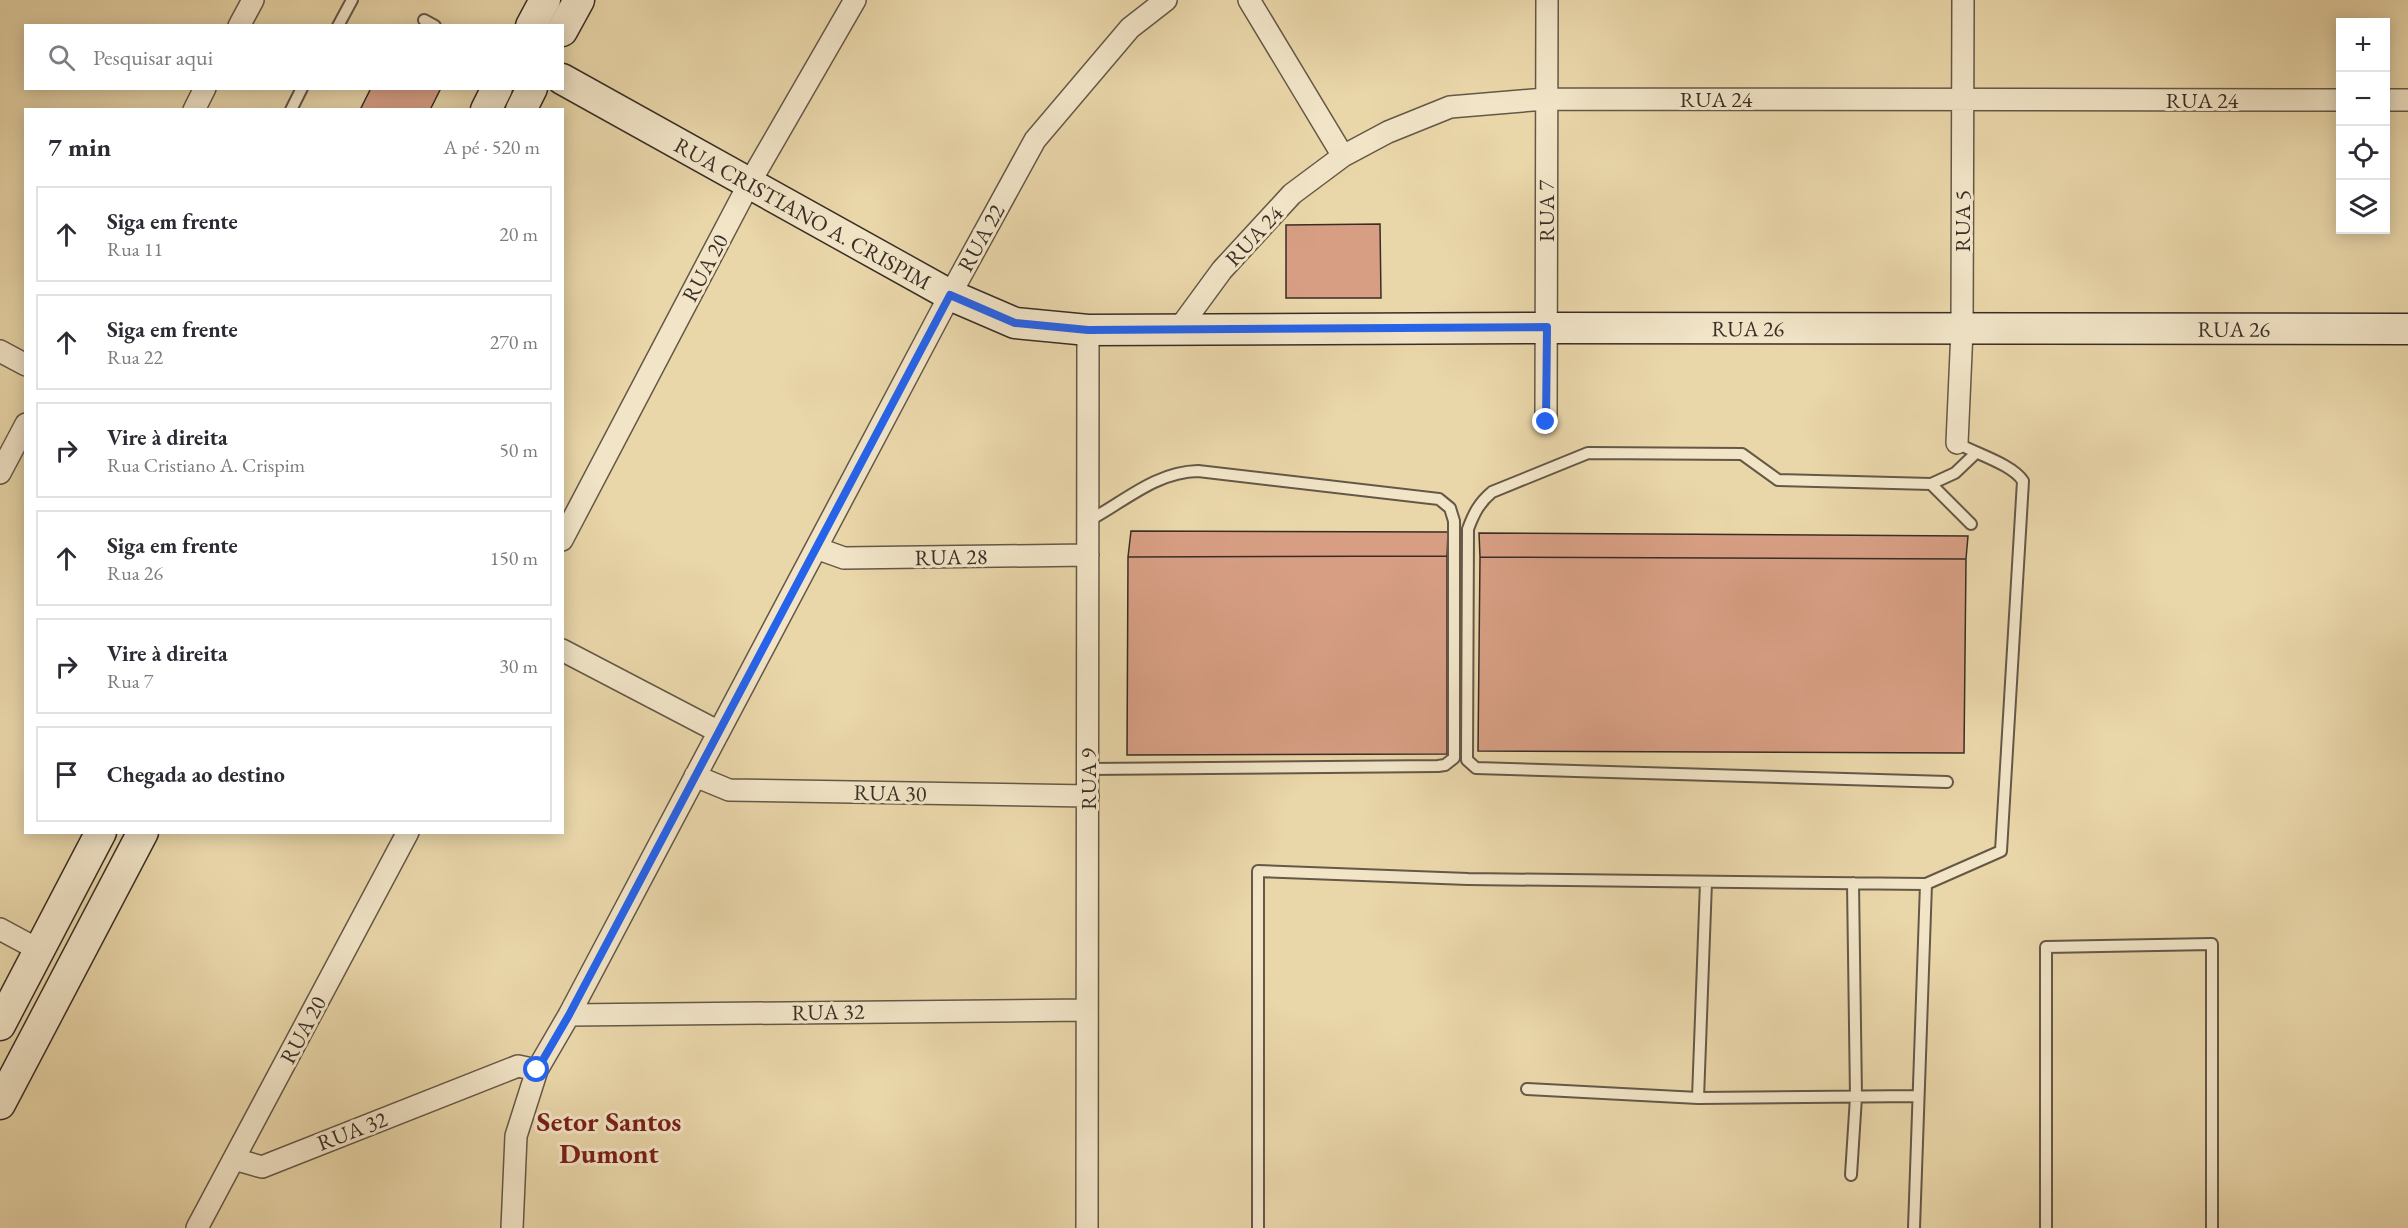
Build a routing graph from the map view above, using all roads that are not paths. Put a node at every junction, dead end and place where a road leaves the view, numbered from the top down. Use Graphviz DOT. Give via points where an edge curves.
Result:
graph roads {
  1 [pos="253,0"];
  2 [pos="352,0"];
  3 [pos="545,0"];
  4 [pos="579,0"];
  5 [pos="855,0"];
  6 [pos="1166,0"];
  7 [pos="1249,0"];
  8 [pos="1547,0"];
  9 [pos="1963,0"];
  10 [pos="424,20"];
  11 [pos="240,24"];
  12 [pos="339,24"];
  13 [pos="431,24"];
  14 [pos="532,24"];
  15 [pos="564,27"];
  16 [pos="564,80"];
  17 [pos="204,90"];
  18 [pos="302,90"];
  19 [pos="496,90"];
  20 [pos="531,90"];
  21 [pos="1545,99"];
  22 [pos="1963,100"];
  23 [pos="2336,100"];
  24 [pos="2390,100"];
  25 [pos="2408,100"];
  26 [pos="195,108"];
  27 [pos="292,108"];
  28 [pos="487,108"];
  29 [pos="522,108"];
  30 [pos="1343,156"];
  31 [pos="750,183"];
  32 [pos="950,295"];
  33 [pos="1547,327"];
  34 [pos="2408,329"];
  35 [pos="1088,330"];
  36 [pos="1178,330"];
  37 [pos="1962,330"];
  38 [pos="0,351"];
  39 [pos="24,364"];
  40 [pos="1546,422"];
  41 [pos="24,428"];
  42 [pos="1957,443"];
  43 [pos="1976,453"];
  44 [pos="0,473"];
  45 [pos="1931,484"];
  46 [pos="1088,521"];
  47 [pos="1971,525"];
  48 [pos="564,536"];
  49 [pos="816,548"];
  50 [pos="1088,555"];
  51 [pos="564,651"];
  52 [pos="719,732"];
  53 [pos="1088,769"];
  54 [pos="695,776"];
  55 [pos="1947,783"];
  56 [pos="1088,796"];
  57 [pos="100,834"];
  58 [pos="142,834"];
  59 [pos="407,834"];
  60 [pos="1706,882"];
  61 [pos="1853,883"];
  62 [pos="1926,884"];
  63 [pos="0,929"];
  64 [pos="39,951"];
  65 [pos="1087,1010"];
  66 [pos="569,1015"];
  67 [pos="0,1025"];
  68 [pos="537,1070"];
  69 [pos="1527,1089"];
  70 [pos="1918,1096"];
  71 [pos="1856,1097"];
  72 [pos="1698,1098"];
  73 [pos="0,1104"];
  74 [pos="234,1158"];
  75 [pos="1851,1175"];
  76 [pos="197,1228"];
  77 [pos="512,1228"];
  78 [pos="1087,1228"];
  79 [pos="1258,1228"];
  80 [pos="1914,1228"];
  81 [pos="2046,1228"];
  82 [pos="2212,1228"];
  1 -- 11 [label="street"];
  2 -- 12 [label="lane"];
  3 -- 14 [label="street"];
  4 -- 15 [label="street"];
  5 -- 31 [label="street, RUA 20"];
  6 -- 32 [label="street, RUA 22" via="1130,28 1035,140"];
  7 -- 30 [label="street"];
  8 -- 21 [label="street, RUA 7"];
  9 -- 22 [label="street, RUA 5"];
  10 -- 13 [label="lane"];
  16 -- 31 [label="street, RUA CRISTIANO A. CRISPIM"];
  17 -- 26 [label="street"];
  18 -- 27 [label="lane"];
  19 -- 28 [label="street"];
  20 -- 29 [label="street"];
  21 -- 22 [label="street, RUA 24"];
  21 -- 30 [label="street, RUA 24" via="1450,107 1388,132"];
  21 -- 33 [label="street, RUA 7"];
  22 -- 23 [label="street, RUA 24"];
  22 -- 37 [label="street, RUA 5"];
  24 -- 25 [label="street"];
  30 -- 36 [label="street, RUA 24" via="1284,203 1222,270"];
  31 -- 32 [label="street, RUA CRISTIANO A. CRISPIM"];
  31 -- 48 [label="street, RUA 20"];
  32 -- 35 [label="street, RUA CRISTIANO A. CRISPIM" via="1015,323"];
  32 -- 49 [label="street, RUA 22"];
  33 -- 36 [label="street, RUA 26"];
  33 -- 37 [label="street, RUA 26"];
  33 -- 40 [label="street, RUA 7"];
  34 -- 37 [label="street, RUA 26"];
  35 -- 36 [label="street, RUA 26"];
  35 -- 46 [label="street, RUA 9"];
  37 -- 42 [label="street, RUA 5"];
  38 -- 39 [label="street"];
  41 -- 44 [label="street"];
  42 -- 43 [label="lane"];
  43 -- 45 [label="lane" via="1955,473"];
  43 -- 62 [label="lane" via="2017,472 2023,481 2001,851"];
  45 -- 47 [label="lane"];
  45 -- 55 [label="lane" via="1778,480 1742,454 1588,453 1492,492 1474,512 1468,530 1467,759 1476,768 1484,769"];
  46 -- 50 [label="street, RUA 9"];
  46 -- 53 [label="lane" via="1148,484 1181,472 1440,499 1453,515 1454,758 1438,766"];
  49 -- 50 [label="street, RUA 28" via="844,558"];
  49 -- 52 [label="street, RUA 22"];
  50 -- 53 [label="street, RUA 9"];
  51 -- 52 [label="street"];
  52 -- 54 [label="street, RUA 22"];
  53 -- 56 [label="street, RUA 9"];
  54 -- 56 [label="street, RUA 30" via="729,790"];
  54 -- 66 [label="street, RUA 22"];
  56 -- 65 [label="street, RUA 9"];
  57 -- 64 [label="street"];
  58 -- 73 [label="street"];
  59 -- 74 [label="street, RUA 20"];
  60 -- 61 [label="lane"];
  60 -- 72 [label="lane"];
  60 -- 79 [label="lane" via="1258,871"];
  61 -- 62 [label="lane"];
  61 -- 71 [label="lane"];
  62 -- 70 [label="lane"];
  63 -- 64 [label="street"];
  64 -- 67 [label="street"];
  65 -- 66 [label="street, RUA 32"];
  65 -- 78 [label="street, RUA 9"];
  66 -- 68 [label="street, RUA 22"];
  68 -- 74 [label="street, RUA 32" via="518,1066 262,1167"];
  68 -- 77 [label="street, RUA 22" via="516,1136"];
  69 -- 72 [label="lane"];
  70 -- 71 [label="lane"];
  70 -- 80 [label="lane"];
  71 -- 72 [label="lane"];
  71 -- 75 [label="lane"];
  74 -- 76 [label="street, RUA 20"];
  81 -- 82 [label="lane" via="2046,947 2212,944"];
}
